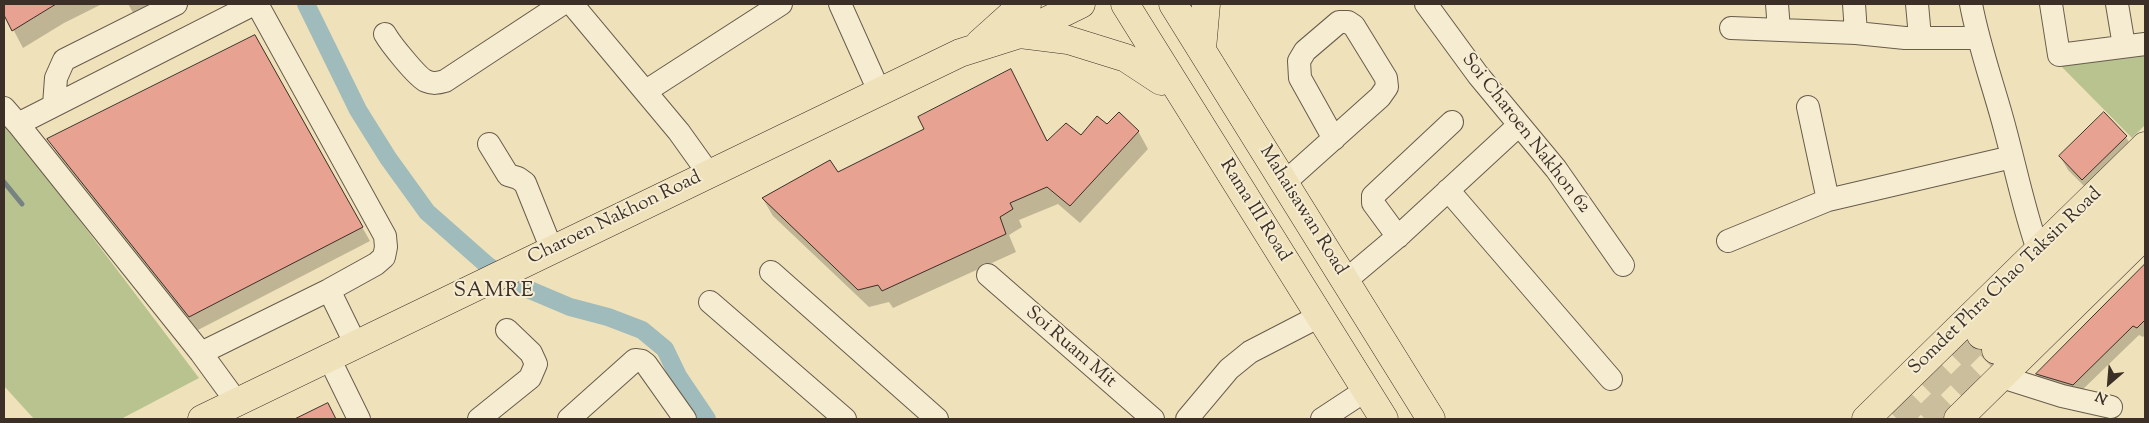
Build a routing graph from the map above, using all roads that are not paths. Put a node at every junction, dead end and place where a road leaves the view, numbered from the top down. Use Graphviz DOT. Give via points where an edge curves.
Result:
graph roads {
  1 [pos="176,4"];
  2 [pos="256,4"];
  3 [pos="562,4"];
  4 [pos="572,4"];
  5 [pos="780,4"];
  6 [pos="840,4"];
  7 [pos="1081,4"];
  8 [pos="1113,4"];
  9 [pos="1125,4"];
  10 [pos="1154,4"];
  11 [pos="1173,4"];
  12 [pos="1206,4"];
  13 [pos="1426,4"];
  14 [pos="1777,4"];
  15 [pos="1854,4"];
  16 [pos="1917,4"];
  17 [pos="1971,4"];
  18 [pos="2051,4"];
  19 [pos="2116,4"];
  20 [pos="1023,5"];
  21 [pos="1731,28"];
  22 [pos="1779,30"];
  23 [pos="1856,33"];
  24 [pos="385,34"];
  25 [pos="1020,34"];
  26 [pos="1920,37"];
  27 [pos="1978,38"];
  28 [pos="2135,45"];
  29 [pos="976,47"];
  30 [pos="1202,49"];
  31 [pos="1161,81"];
  32 [pos="646,91"];
  33 [pos="879,91"];
  34 [pos="54,104"];
  35 [pos="1808,107"];
  36 [pos="11,116"];
  37 [pos="1452,122"];
  38 [pos="1519,125"];
  39 [pos="1334,139"];
  40 [pos="489,144"];
  41 [pos="2145,146"];
  42 [pos="2012,157"];
  43 [pos="709,174"];
  44 [pos="2145,174"];
  45 [pos="1284,183"];
  46 [pos="1448,190"];
  47 [pos="1828,200"];
  48 [pos="2145,202"];
  49 [pos="2145,235"];
  50 [pos="1398,236"];
  51 [pos="1728,241"];
  52 [pos="2038,250"];
  53 [pos="547,253"];
  54 [pos="1624,265"];
  55 [pos="771,272"];
  56 [pos="988,276"];
  57 [pos="1345,281"];
  58 [pos="329,290"];
  59 [pos="710,302"];
  60 [pos="1310,321"];
  61 [pos="507,330"];
  62 [pos="356,346"];
  63 [pos="201,353"];
  64 [pos="329,358"];
  65 [pos="2002,376"];
  66 [pos="1611,379"];
  67 [pos="1357,396"];
  68 [pos="236,401"];
  69 [pos="2111,408"];
  70 [pos="202,419"];
  71 [pos="359,419"];
  72 [pos="479,419"];
  73 [pos="569,419"];
  74 [pos="686,419"];
  75 [pos="845,419"];
  76 [pos="937,419"];
  77 [pos="1153,419"];
  78 [pos="1187,419"];
  79 [pos="1322,419"];
  80 [pos="1372,419"];
  81 [pos="1384,419"];
  82 [pos="1410,419"];
  83 [pos="1431,419"];
  84 [pos="1867,419"];
  85 [pos="1958,419"];
  1 -- 34 [label="street" via="64,60 56,78"];
  2 -- 34 [label="street"];
  2 -- 58 [label="street" via="322,139 385,236 384,257"];
  3 -- 24 [label="street" via="445,82 424,81"];
  4 -- 32 [label="street"];
  5 -- 32 [label="street"];
  6 -- 33 [label="street"];
  7 -- 25 [label="main road, Charoen Nakhon Road"];
  8 -- 31 [label="main road"];
  9 -- 81 [label="main road, Rama III Road"];
  10 -- 82 [label="main road, Rama III Road"];
  11 -- 30 [label="main road, Mahaisawan Road"];
  12 -- 30 [label="main road"];
  13 -- 38 [label="street, Soi Charoen Nakhon 62"];
  14 -- 22 [label="street"];
  15 -- 23 [label="street"];
  16 -- 26 [label="street"];
  17 -- 27 [label="street"];
  18 -- 28 [label="street" via="2059,55"];
  19 -- 28 [label="street"];
  20 -- 29 [label="main road, Charoen Nakhon Road"];
  21 -- 22 [label="street"];
  22 -- 23 [label="street"];
  23 -- 26 [label="street"];
  25 -- 29 [label="main road, Charoen Nakhon Road"];
  25 -- 31 [label="main road" via="1068,40 1126,58"];
  26 -- 27 [label="street"];
  27 -- 42 [label="street"];
  29 -- 33 [label="main road, Charoen Nakhon Road"];
  30 -- 45 [label="main road, Mahaisawan Road"];
  31 -- 60 [label="main road"];
  32 -- 43 [label="street"];
  33 -- 43 [label="main road, Charoen Nakhon Road"];
  34 -- 36 [label="street"];
  35 -- 47 [label="street"];
  36 -- 63 [label="street"];
  37 -- 50 [label="street" via="1372,196 1373,203"];
  38 -- 46 [label="street"];
  38 -- 54 [label="street, Soi Charoen Nakhon 62" via="1556,169"];
  39 -- 39 [label="street" via="1300,78 1299,61 1305,51 1339,22 1348,22 1354,26 1386,78 1387,87"];
  39 -- 45 [label="street"];
  40 -- 53 [label="street" via="508,175 525,183"];
  41 -- 52 [label="main road, Somdet Phra Chao Taksin Road"];
  42 -- 47 [label="street"];
  42 -- 52 [label="street" via="2025,216"];
  43 -- 53 [label="main road, Charoen Nakhon Road"];
  44 -- 48 [label="main road, Somdet Phra Chao Taksin Road" via="1989,342"];
  45 -- 57 [label="main road, Mahaisawan Road"];
  46 -- 50 [label="street"];
  46 -- 66 [label="street"];
  47 -- 51 [label="street"];
  49 -- 65 [label="main road"];
  50 -- 57 [label="street"];
  52 -- 84 [label="main road, Somdet Phra Chao Taksin Road"];
  53 -- 62 [label="main road, Charoen Nakhon Road"];
  55 -- 76 [label="street"];
  56 -- 77 [label="street, Soi Ruam Mit"];
  57 -- 83 [label="main road, Mahaisawan Road"];
  58 -- 62 [label="street"];
  58 -- 63 [label="street"];
  59 -- 75 [label="street"];
  60 -- 67 [label="main road"];
  60 -- 78 [label="street" via="1250,352 1229,369"];
  61 -- 72 [label="street" via="531,353 535,368 530,378"];
  62 -- 64 [label="main road, Charoen Nakhon Road"];
  63 -- 68 [label="street"];
  64 -- 68 [label="main road, Charoen Nakhon Road"];
  64 -- 71 [label="street"];
  65 -- 69 [label="street"];
  65 -- 85 [label="main road"];
  67 -- 79 [label="street"];
  67 -- 80 [label="main road"];
  68 -- 70 [label="main road, Charoen Nakhon Road"];
  73 -- 74 [label="street" via="635,360 646,364"];
}
